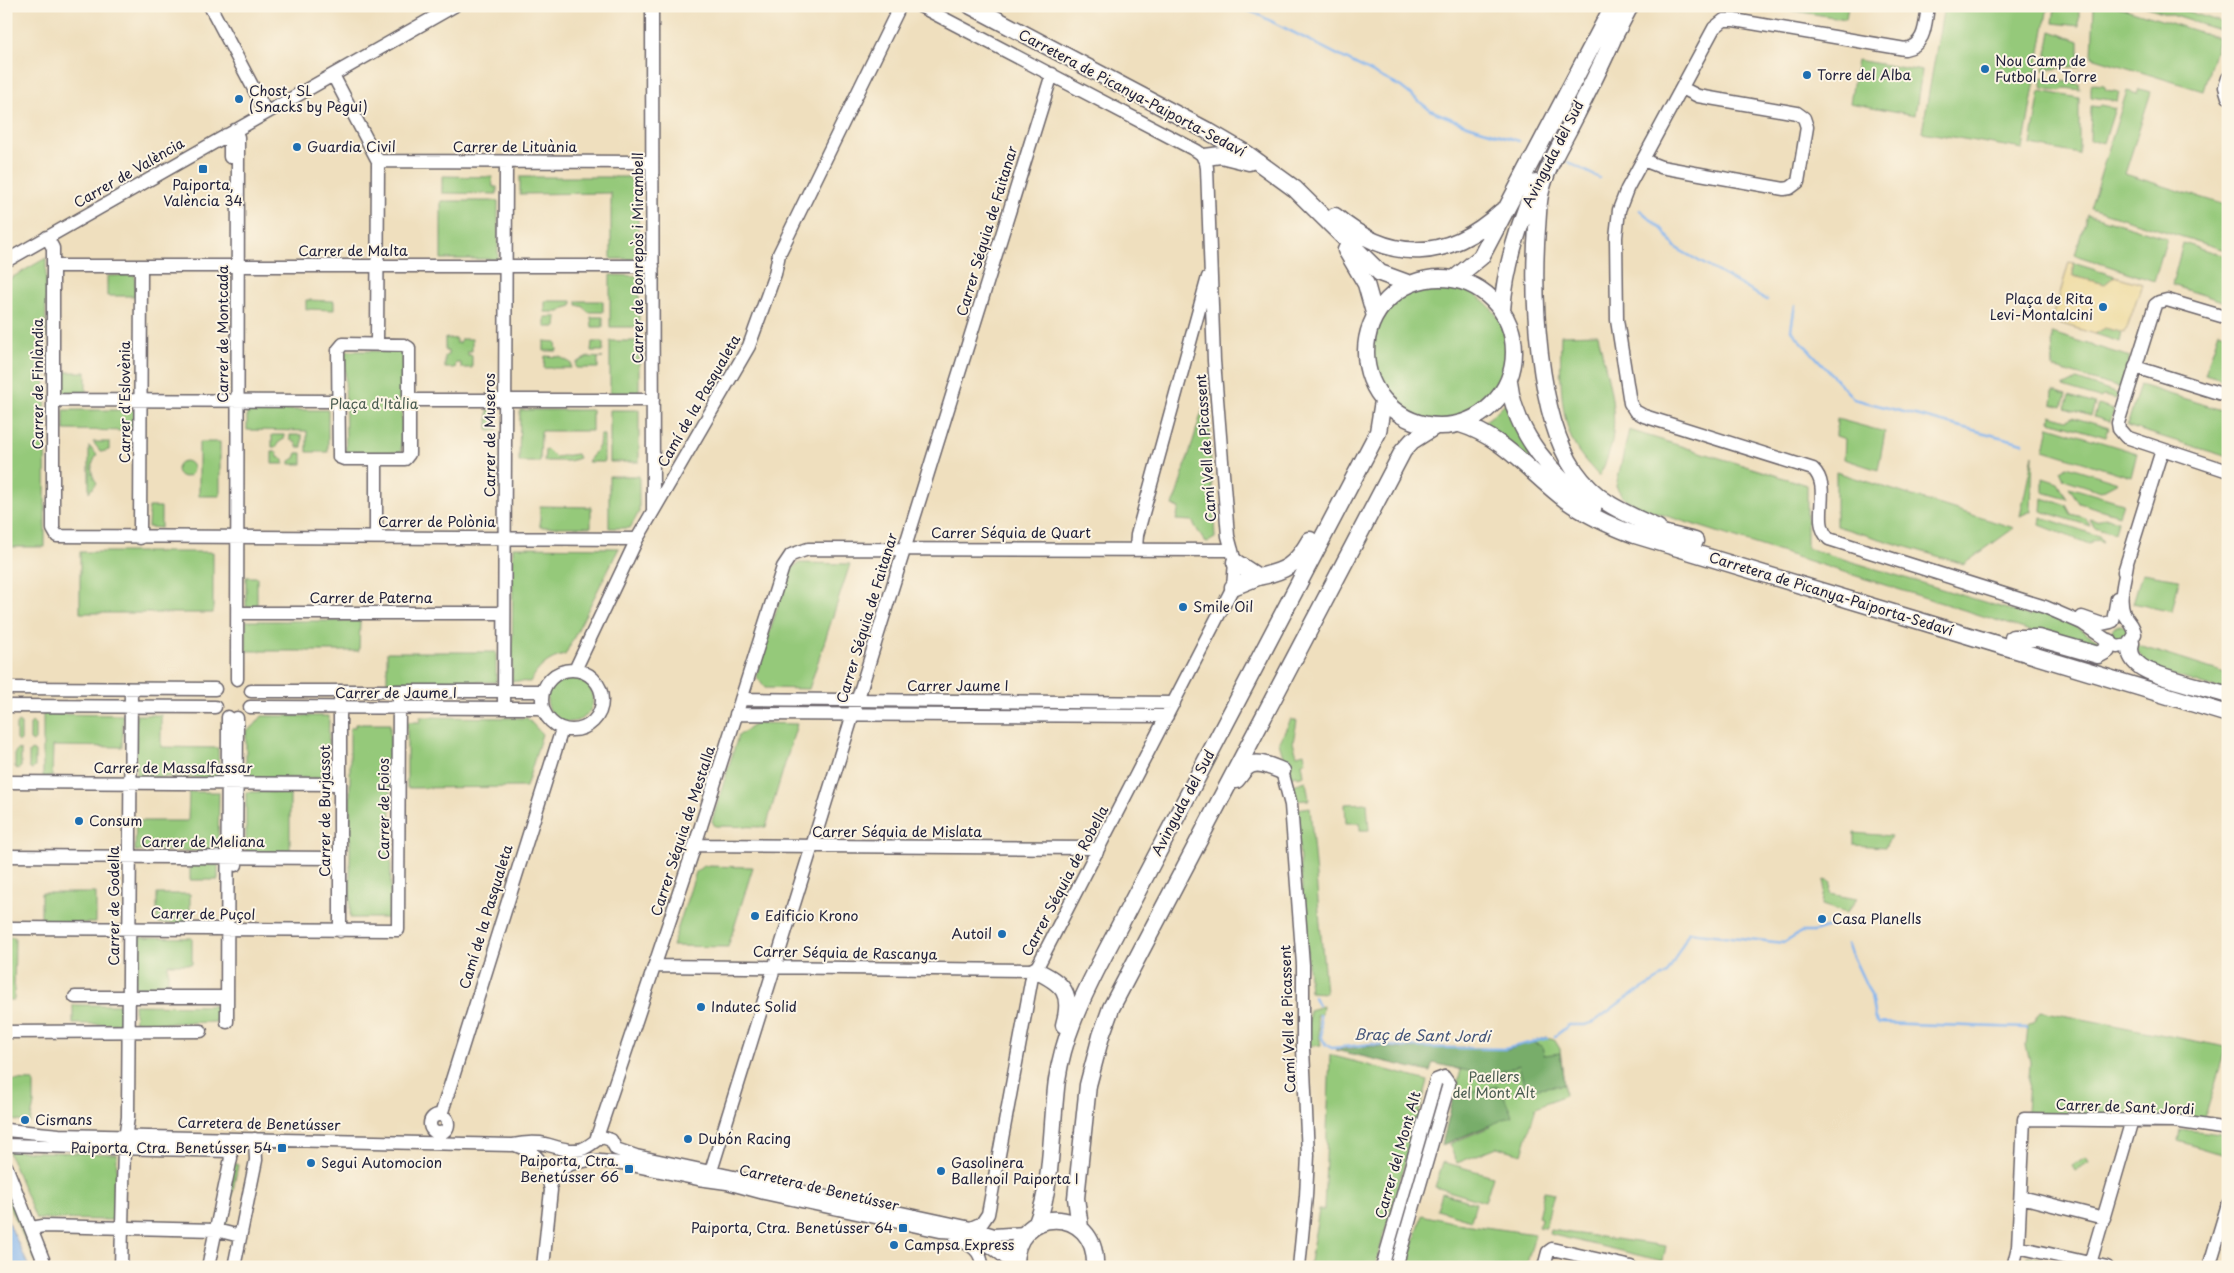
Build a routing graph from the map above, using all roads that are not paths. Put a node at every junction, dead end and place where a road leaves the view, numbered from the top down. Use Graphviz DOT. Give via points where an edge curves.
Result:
graph roads {
  1 [pos="210,6"];
  2 [pos="454,6"];
  3 [pos="652,6"];
  4 [pos="900,6"];
  5 [pos="920,6"];
  6 [pos="971,6"];
  7 [pos="1613,6"];
  8 [pos="1630,6"];
  9 [pos="1928,6"];
  10 [pos="1615,34"];
  11 [pos="1052,74"];
  12 [pos="333,75"];
  13 [pos="2228,78"];
  14 [pos="1682,88"];
  15 [pos="2227,96"];
  16 [pos="266,112"];
  17 [pos="231,133"];
  18 [pos="1205,157"];
  19 [pos="1643,160"];
  20 [pos="378,161"];
  21 [pos="506,162"];
  22 [pos="652,162"];
  23 [pos="1265,167"];
  24 [pos="1295,189"];
  25 [pos="1511,202"];
  26 [pos="1332,227"];
  27 [pos="47,238"];
  28 [pos="6,261"];
  29 [pos="1211,265"];
  30 [pos="54,266"];
  31 [pos="141,266"];
  32 [pos="234,266"];
  33 [pos="376,266"];
  34 [pos="506,266"];
  35 [pos="653,266"];
  36 [pos="1454,279"];
  37 [pos="1410,284"];
  38 [pos="1502,310"];
  39 [pos="1374,316"];
  40 [pos="2228,318"];
  41 [pos="1194,327"];
  42 [pos="1213,330"];
  43 [pos="377,344"];
  44 [pos="2136,367"];
  45 [pos="1509,382"];
  46 [pos="2228,396"];
  47 [pos="54,400"];
  48 [pos="140,400"];
  49 [pos="233,400"];
  50 [pos="338,400"];
  51 [pos="409,400"];
  52 [pos="505,400"];
  53 [pos="653,400"];
  54 [pos="1383,401"];
  55 [pos="1460,424"];
  56 [pos="1434,427"];
  57 [pos="2162,450"];
  58 [pos="376,459"];
  59 [pos="1362,464"];
  60 [pos="2228,471"];
  61 [pos="652,510"];
  62 [pos="54,533"];
  63 [pos="1668,533"];
  64 [pos="376,537"];
  65 [pos="505,537"];
  66 [pos="140,538"];
  67 [pos="233,538"];
  68 [pos="636,538"];
  69 [pos="905,548"];
  70 [pos="1136,548"];
  71 [pos="791,555"];
  72 [pos="1234,556"];
  73 [pos="2127,564"];
  74 [pos="1258,577"];
  75 [pos="1233,587"];
  76 [pos="2045,608"];
  77 [pos="237,613"];
  78 [pos="504,613"];
  79 [pos="2112,621"];
  80 [pos="2130,621"];
  81 [pos="2013,638"];
  82 [pos="2109,641"];
  83 [pos="2131,643"];
  84 [pos="575,670"];
  85 [pos="233,679"];
  86 [pos="6,688"];
  87 [pos="130,689"];
  88 [pos="215,689"];
  89 [pos="251,690"];
  90 [pos="340,691"];
  91 [pos="399,691"];
  92 [pos="504,691"];
  93 [pos="543,691"];
  94 [pos="2228,695"];
  95 [pos="741,699"];
  96 [pos="857,700"];
  97 [pos="2228,702"];
  98 [pos="1174,703"];
  99 [pos="6,706"];
  100 [pos="130,707"];
  101 [pos="215,707"];
  102 [pos="250,707"];
  103 [pos="340,708"];
  104 [pos="399,708"];
  105 [pos="504,708"];
  106 [pos="542,708"];
  107 [pos="736,714"];
  108 [pos="2228,714"];
  109 [pos="853,715"];
  110 [pos="1168,716"];
  111 [pos="232,718"];
  112 [pos="562,729"];
  113 [pos="1282,771"];
  114 [pos="6,782"];
  115 [pos="130,783"];
  116 [pos="232,784"];
  117 [pos="340,784"];
  118 [pos="1225,790"];
  119 [pos="695,845"];
  120 [pos="811,847"];
  121 [pos="1097,852"];
  122 [pos="6,856"];
  123 [pos="130,857"];
  124 [pos="232,858"];
  125 [pos="340,858"];
  126 [pos="6,928"];
  127 [pos="399,928"];
  128 [pos="129,929"];
  129 [pos="231,930"];
  130 [pos="340,931"];
  131 [pos="655,966"];
  132 [pos="774,967"];
  133 [pos="1035,970"];
  134 [pos="75,996"];
  135 [pos="129,996"];
  136 [pos="227,997"];
  137 [pos="227,1022"];
  138 [pos="201,1031"];
  139 [pos="6,1032"];
  140 [pos="128,1033"];
  141 [pos="1061,1059"];
  142 [pos="604,1116"];
  143 [pos="2132,1120"];
  144 [pos="6,1130"];
  145 [pos="2228,1130"];
  146 [pos="438,1138"];
  147 [pos="261,1139"];
  148 [pos="596,1140"];
  149 [pos="125,1142"];
  150 [pos="6,1145"];
  151 [pos="512,1145"];
  152 [pos="614,1145"];
  153 [pos="551,1147"];
  154 [pos="606,1160"];
  155 [pos="544,1164"];
  156 [pos="6,1166"];
  157 [pos="560,1170"];
  158 [pos="711,1171"];
  159 [pos="551,1190"];
  160 [pos="2021,1197"];
  161 [pos="2228,1204"];
  162 [pos="2104,1218"];
  163 [pos="1080,1227"];
  164 [pos="32,1228"];
  165 [pos="122,1228"];
  166 [pos="971,1228"];
  167 [pos="1031,1228"];
  168 [pos="216,1230"];
  169 [pos="940,1231"];
  170 [pos="2223,1235"];
  171 [pos="240,1236"];
  172 [pos="2018,1247"];
  173 [pos="2067,1262"];
  174 [pos="1099,1263"];
  175 [pos="2090,1265"];
  176 [pos="1628,1266"];
  177 [pos="46,1267"];
  178 [pos="121,1267"];
  179 [pos="208,1267"];
  180 [pos="234,1267"];
  181 [pos="543,1267"];
  182 [pos="982,1267"];
  183 [pos="1015,1267"];
  184 [pos="1299,1267"];
  185 [pos="1382,1267"];
  186 [pos="1396,1267"];
  187 [pos="1544,1267"];
  188 [pos="2013,1267"];
  189 [pos="2107,1267"];
  190 [pos="2209,1267"];
  1 -- 16 [label="street"];
  2 -- 12 [label="street, Carrer de València"];
  3 -- 22 [label="street, Carrer de Bonrepòs i Mirambell"];
  4 -- 61 [label="street, Camí de la Pasqualeta" via="779,254 750,346"];
  5 -- 11 [label="street"];
  6 -- 23 [label="main road, Carretera de Picanya-Paiporta-Sedaví" via="1206,130"];
  7 -- 25 [label="main road, Avinguda del Sud"];
  8 -- 10 [label="main road, Avinguda del Sud"];
  9 -- 14 [label="street" via="1923,34 1916,45 1900,48 1724,20 1714,28"];
  10 -- 38 [label="main road, Avinguda del Sud" via="1544,166 1520,220 1504,286"];
  10 -- 63 [label="main road" via="1548,169 1540,195 1534,265 1540,349 1556,432 1576,472 1590,488 1622,513"];
  11 -- 18 [label="street"];
  11 -- 69 [label="street, Carrer Séquia de Faitanar"];
  12 -- 16 [label="street, Carrer de València"];
  12 -- 20 [label="street"];
  13 -- 15 [label="street" via="2225,86"];
  14 -- 19 [label="street"];
  14 -- 19 [label="street" via="1698,96 1801,115 1807,127 1798,182 1784,189 1653,165"];
  16 -- 17 [label="street, Carrer de València"];
  17 -- 27 [label="street, Carrer de València"];
  17 -- 32 [label="street, Carrer de Montcada" via="238,137"];
  18 -- 23 [label="main road" via="1221,155"];
  18 -- 29 [label="street, Camí Vell de Picassent"];
  19 -- 76 [label="street" via="1619,210 1615,263 1620,347 1630,402 1635,411 1813,469 1821,480 1822,527 1829,539"];
  20 -- 21 [label="street, Carrer de Lituània"];
  20 -- 33 [label="street"];
  21 -- 22 [label="street, Carrer de Lituània"];
  21 -- 34 [label="street, Carrer de Museros"];
  22 -- 35 [label="street, Carrer de Bonrepòs i Mirambell"];
  23 -- 24 [label="main road, Carretera de Picanya-Paiporta-Sedaví"];
  24 -- 25 [label="main road" via="1314,197 1362,236 1393,249 1429,250 1467,239"];
  24 -- 26 [label="main road, Carretera de Picanya-Paiporta-Sedaví"];
  25 -- 36 [label="main road, Avinguda del Sud" via="1482,257"];
  26 -- 37 [label="main road, Carretera de Picanya-Paiporta-Sedaví" via="1380,273"];
  26 -- 39 [label="main road, Carretera de Picanya-Paiporta-Sedaví" via="1366,284"];
  27 -- 28 [label="street, Carrer de València"];
  27 -- 30 [label="street, Carrer de Finlàndia" via="53,245"];
  29 -- 41 [label="street, Camí Vell de Picassent"];
  29 -- 42 [label="street, Camí Vell de Picassent"];
  30 -- 31 [label="street, Carrer de Malta"];
  30 -- 47 [label="street, Carrer de Finlàndia"];
  31 -- 32 [label="street, Carrer de Malta"];
  31 -- 48 [label="street, Carrer d'Eslovènia"];
  32 -- 33 [label="street, Carrer de Malta"];
  32 -- 49 [label="street, Carrer de Montcada"];
  33 -- 34 [label="street, Carrer de Malta"];
  33 -- 43 [label="street"];
  34 -- 35 [label="street, Carrer de Malta"];
  34 -- 52 [label="street, Carrer de Museros"];
  35 -- 53 [label="street, Carrer de Bonrepòs i Mirambell"];
  36 -- 37 [label="main road" via="1432,278"];
  36 -- 38 [label="main road" via="1473,285"];
  37 -- 39 [label="main road" via="1390,297"];
  38 -- 45 [label="main road" via="1513,333 1515,358"];
  39 -- 54 [label="main road" via="1366,337 1365,360 1371,382"];
  40 -- 44 [label="street" via="2167,300 2159,302"];
  41 -- 42 [label="street"];
  41 -- 70 [label="street, Camí Vell de Picassent"];
  42 -- 72 [label="street, Camí Vell de Picassent" via="1228,536"];
  43 -- 50 [label="street" via="343,344 339,347"];
  43 -- 51 [label="street" via="409,348"];
  44 -- 46 [label="street"];
  44 -- 57 [label="street" via="2119,429 2126,437"];
  45 -- 55 [label="main road" via="1484,413"];
  45 -- 63 [label="main road, Carretera de Picanya-Paiporta-Sedaví" via="1515,412 1547,464 1570,488 1613,516 1646,529"];
  47 -- 48 [label="street"];
  47 -- 62 [label="street, Carrer de Finlàndia"];
  48 -- 49 [label="street"];
  48 -- 66 [label="street, Carrer d'Eslovènia"];
  49 -- 50 [label="street"];
  49 -- 67 [label="street, Carrer de Montcada"];
  50 -- 58 [label="street" via="339,457"];
  51 -- 52 [label="street"];
  51 -- 58 [label="street" via="408,457 405,460"];
  52 -- 53 [label="street"];
  52 -- 65 [label="street, Carrer de Museros"];
  53 -- 61 [label="street, Carrer de Bonrepòs i Mirambell"];
  54 -- 56 [label="main road" via="1406,419"];
  54 -- 59 [label="main road, Avinguda del Sud" via="1378,432"];
  55 -- 56 [label="main road"];
  55 -- 108 [label="main road, Carretera de Picanya-Paiporta-Sedaví" via="1500,442 1553,489 1583,510 1635,535"];
  56 -- 118 [label="main road" via="1412,441 1404,451"];
  57 -- 60 [label="street"];
  57 -- 73 [label="street"];
  58 -- 64 [label="street"];
  59 -- 74 [label="main road" via="1342,488 1300,558 1286,568"];
  59 -- 141 [label="main road, Avinguda del Sud" via="1100,962 1071,1026"];
  61 -- 68 [label="street, Camí de la Pasqualeta"];
  62 -- 66 [label="street, Carrer de Polònia" via="59,537"];
  63 -- 81 [label="main road, Carretera de Picanya-Paiporta-Sedaví"];
  64 -- 65 [label="street, Carrer de Polònia"];
  64 -- 67 [label="street, Carrer de Polònia"];
  65 -- 68 [label="street, Carrer de Polònia"];
  65 -- 78 [label="street, Carrer de Museros"];
  66 -- 67 [label="street, Carrer de Polònia"];
  67 -- 77 [label="street"];
  67 -- 85 [label="street"];
  68 -- 84 [label="street, Camí de la Pasqualeta"];
  69 -- 70 [label="street, Carrer Séquia de Quart"];
  69 -- 71 [label="street, Carrer Séquia de Quart" via="808,549"];
  69 -- 96 [label="street, Carrer Séquia de Faitanar"];
  70 -- 72 [label="street, Carrer Séquia de Quart"];
  71 -- 95 [label="street, Carrer Séquia de Mestalla" via="782,567"];
  72 -- 74 [label="main road"];
  72 -- 75 [label="street, Carrer Séquia de Robella"];
  73 -- 79 [label="street" via="2117,590"];
  73 -- 80 [label="street" via="2122,601 2124,615"];
  74 -- 75 [label="main road"];
  75 -- 98 [label="street, Carrer Séquia de Robella"];
  76 -- 79 [label="street" via="2102,624"];
  76 -- 82 [label="street" via="2082,623"];
  77 -- 78 [label="street, Carrer de Paterna"];
  77 -- 85 [label="street"];
  78 -- 92 [label="street, Carrer de Museros"];
  79 -- 80 [label="street" via="2120,618"];
  79 -- 82 [label="street" via="2106,632"];
  80 -- 83 [label="street" via="2135,634"];
  81 -- 82 [label="main road" via="2038,638 2098,655 2107,650"];
  81 -- 97 [label="main road, Carretera de Picanya-Paiporta-Sedaví"];
  82 -- 83 [label="street" via="2122,647"];
  83 -- 94 [label="main road" via="2134,660 2147,671"];
  84 -- 93 [label="street" via="555,675"];
  84 -- 112 [label="street" via="585,672 599,686 601,706 598,716 587,726"];
  85 -- 88 [label="street"];
  85 -- 89 [label="street" via="248,685"];
  86 -- 87 [label="street"];
  87 -- 88 [label="street"];
  87 -- 100 [label="street, Carrer de Godella"];
  88 -- 101 [label="street"];
  89 -- 90 [label="street, Carrer de Jaume I"];
  89 -- 102 [label="street"];
  90 -- 91 [label="street, Carrer de Jaume I"];
  90 -- 103 [label="street, Carrer de Burjassot"];
  91 -- 92 [label="street, Carrer de Jaume I"];
  91 -- 104 [label="street, Carrer de Foios"];
  92 -- 93 [label="street, Carrer de Jaume I"];
  92 -- 105 [label="street, Carrer de Museros"];
  93 -- 106 [label="street"];
  95 -- 96 [label="street, Carrer Jaume I"];
  95 -- 107 [label="street, Carrer Séquia de Mestalla"];
  96 -- 98 [label="street, Carrer Jaume I"];
  96 -- 109 [label="street, Carrer Séquia de Faitanar"];
  98 -- 110 [label="street, Carrer Séquia de Robella"];
  99 -- 100 [label="street"];
  100 -- 101 [label="street"];
  100 -- 115 [label="street, Carrer de Godella"];
  101 -- 111 [label="street"];
  102 -- 103 [label="street, Carrer de Jaume I"];
  102 -- 111 [label="street" via="247,712"];
  103 -- 104 [label="street, Carrer de Jaume I"];
  103 -- 117 [label="street, Carrer de Burjassot"];
  104 -- 105 [label="street, Carrer de Jaume I"];
  104 -- 127 [label="street, Carrer de Foios"];
  105 -- 106 [label="street, Carrer de Jaume I"];
  106 -- 112 [label="street" via="547,717"];
  107 -- 109 [label="street, Carrer Jaume I"];
  107 -- 119 [label="street, Carrer Séquia de Mestalla"];
  109 -- 110 [label="street, Carrer Jaume I"];
  109 -- 120 [label="street, Carrer Séquia de Faitanar"];
  110 -- 121 [label="street, Carrer Séquia de Robella"];
  111 -- 116 [label="street"];
  112 -- 146 [label="street, Camí de la Pasqualeta" via="441,1115 433,1117 430,1122"];
  113 -- 118 [label="main road" via="1269,766 1250,765"];
  113 -- 184 [label="street, Camí Vell de Picassent" via="1291,806 1303,965 1308,1155"];
  114 -- 115 [label="street, Carrer de Massalfassar"];
  115 -- 116 [label="street, Carrer de Massalfassar"];
  115 -- 123 [label="street, Carrer de Godella"];
  116 -- 117 [label="street, Carrer de Massalfassar"];
  116 -- 124 [label="street"];
  117 -- 125 [label="street, Carrer de Burjassot"];
  118 -- 163 [label="main road" via="1126,978 1101,1036 1085,1104 1076,1198"];
  119 -- 120 [label="street, Carrer Séquia de Mislata"];
  119 -- 131 [label="street, Carrer Séquia de Mestalla"];
  120 -- 121 [label="street, Carrer Séquia de Mislata" via="1090,848"];
  120 -- 132 [label="street, Carrer Séquia de Faitanar"];
  121 -- 133 [label="street, Carrer Séquia de Robella"];
  122 -- 123 [label="street, Carrer de Meliana"];
  123 -- 124 [label="street, Carrer de Meliana"];
  123 -- 128 [label="street, Carrer de Godella"];
  124 -- 125 [label="street, Carrer de Meliana"];
  124 -- 129 [label="street"];
  125 -- 130 [label="street, Carrer de Burjassot"];
  126 -- 128 [label="street, Carrer de Puçol"];
  127 -- 130 [label="street, Carrer de Puçol" via="394,931"];
  128 -- 129 [label="street, Carrer de Puçol"];
  128 -- 135 [label="street, Carrer de Godella"];
  129 -- 130 [label="street, Carrer de Puçol"];
  129 -- 136 [label="street"];
  131 -- 132 [label="street, Carrer Séquia de Rascanya"];
  131 -- 142 [label="street, Carrer Séquia de Mestalla"];
  132 -- 133 [label="street, Carrer Séquia de Rascanya"];
  132 -- 158 [label="street, Carrer Séquia de Faitanar"];
  133 -- 141 [label="main road" via="1061,985 1068,1000 1068,1013 1060,1040"];
  133 -- 166 [label="street, Carrer Séquia de Robella" via="988,1214 982,1223"];
  134 -- 135 [label="street"];
  135 -- 136 [label="street"];
  135 -- 140 [label="street, Carrer de Godella"];
  136 -- 137 [label="street"];
  138 -- 140 [label="street"];
  139 -- 140 [label="street"];
  140 -- 149 [label="street, Carrer de Godella"];
  141 -- 167 [label="main road, Avinguda del Sud" via="1045,1195"];
  142 -- 148 [label="street, Carrer Séquia de Mestalla"];
  142 -- 152 [label="street"];
  143 -- 145 [label="street, Carrer de Sant Jordi" via="2174,1121"];
  143 -- 160 [label="street, Carrer de Sant Jordi" via="2023,1121"];
  143 -- 162 [label="street"];
  144 -- 149 [label="street, Carretera de Benetússer"];
  146 -- 147 [label="street, Carretera de Benetússer"];
  146 -- 151 [label="street, Carretera de Benetússer"];
  147 -- 149 [label="street, Carretera de Benetússer"];
  147 -- 171 [label="street"];
  148 -- 152 [label="street, Carretera de Benetússer" via="602,1137"];
  148 -- 153 [label="street, Carretera de Benetússer" via="579,1150"];
  149 -- 150 [label="street, Carretera de Benetússer"];
  149 -- 165 [label="street, Carrer de Godella"];
  149 -- 168 [label="street, Carretera de Benetússer" via="231,1153"];
  151 -- 153 [label="street, Carretera de Benetússer" via="541,1143"];
  151 -- 155 [label="street, Carretera de Benetússer" via="528,1151"];
  152 -- 154 [label="street" via="612,1158"];
  152 -- 158 [label="street, Carretera de Benetússer" via="636,1156"];
  153 -- 155 [label="street" via="546,1150"];
  154 -- 157 [label="street, Carretera de Benetússer" via="580,1161"];
  154 -- 169 [label="street, Carretera de Benetússer" via="732,1184"];
  155 -- 157 [label="street, Carretera de Benetússer"];
  155 -- 159 [label="street"];
  156 -- 164 [label="street"];
  157 -- 159 [label="street"];
  158 -- 166 [label="street, Carretera de Benetússer"];
  159 -- 181 [label="street"];
  160 -- 162 [label="street"];
  160 -- 172 [label="street"];
  161 -- 170 [label="street"];
  162 -- 175 [label="street"];
  163 -- 167 [label="main road" via="1059,1219"];
  163 -- 174 [label="main road" via="1088,1235"];
  164 -- 165 [label="street"];
  164 -- 177 [label="street"];
  165 -- 168 [label="street"];
  165 -- 178 [label="street, Carrer de Godella"];
  166 -- 167 [label="street, Carretera de Benetússer" via="994,1235"];
  167 -- 183 [label="main road, Avinguda del Sud" via="1018,1243"];
  168 -- 171 [label="street"];
  168 -- 179 [label="street"];
  169 -- 182 [label="street" via="973,1248 980,1256"];
  169 -- 183 [label="street, Carretera de Benetússer" via="968,1235 987,1244"];
  170 -- 190 [label="street"];
  171 -- 180 [label="street"];
  172 -- 173 [label="street"];
  172 -- 188 [label="street"];
  173 -- 175 [label="street"];
  175 -- 189 [label="street"];
  176 -- 187 [label="street" via="1552,1249"];
  185 -- 186 [label="street, Carrer del Mont Alt" via="1436,1080 1444,1077 1449,1084"];
}
